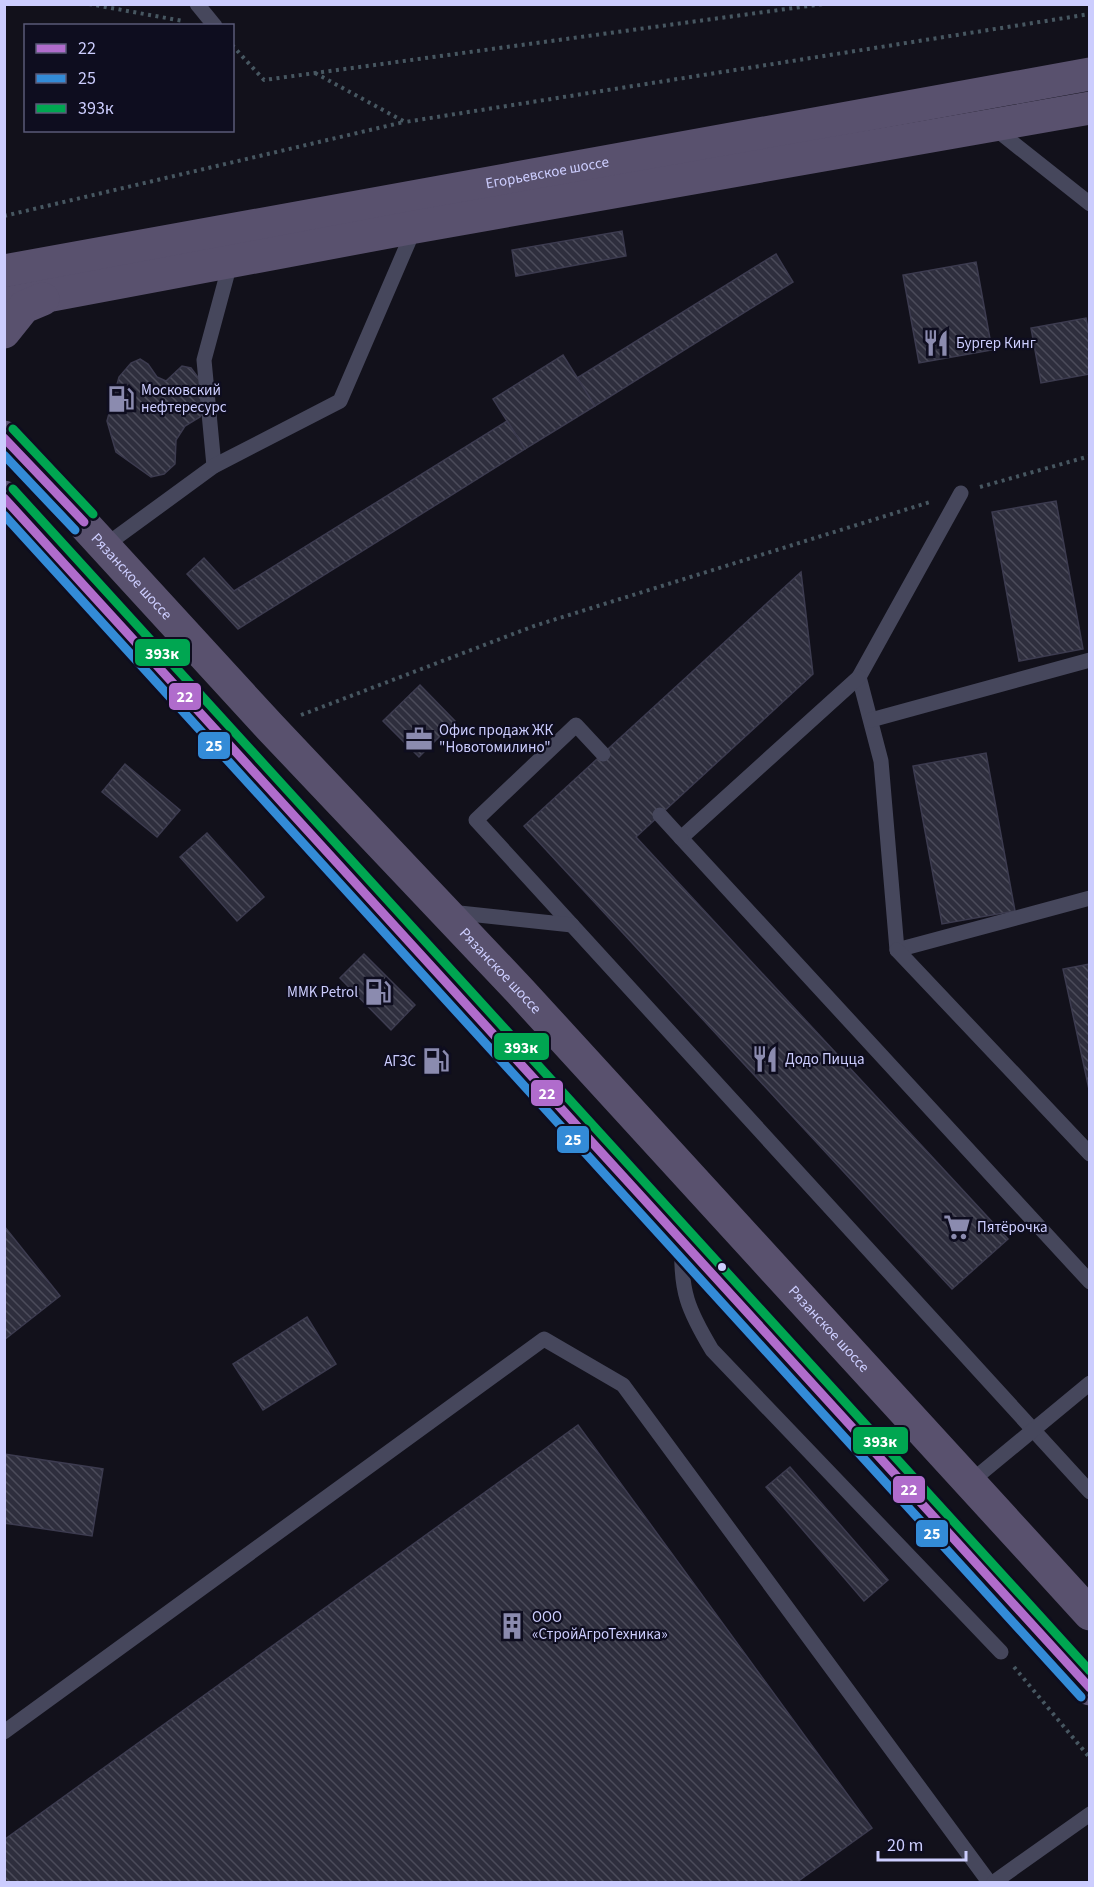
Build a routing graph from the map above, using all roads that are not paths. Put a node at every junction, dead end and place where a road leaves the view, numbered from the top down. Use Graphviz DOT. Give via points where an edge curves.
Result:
graph roads {
  1 [pos="197,4"];
  2 [pos="213,24"];
  3 [pos="1089,74"];
  4 [pos="1089,108"];
  5 [pos="991,126"];
  6 [pos="1089,204"];
  7 [pos="415,227"];
  8 [pos="231,260"];
  9 [pos="4,271"];
  10 [pos="47,297"];
  11 [pos="4,303"];
  12 [pos="4,332"];
  13 [pos="4,437"];
  14 [pos="214,466"];
  15 [pos="961,493"];
  16 [pos="4,496"];
  17 [pos="106,545"];
  18 [pos="1089,660"];
  19 [pos="859,677"];
  20 [pos="871,720"];
  21 [pos="603,754"];
  22 [pos="660,815"];
  23 [pos="681,838"];
  24 [pos="1089,898"];
  25 [pos="444,911"];
  26 [pos="572,925"];
  27 [pos="897,950"];
  28 [pos="1089,1154"];
  29 [pos="682,1242"];
  30 [pos="1089,1282"];
  31 [pos="1089,1383"];
  32 [pos="1033,1430"];
  33 [pos="969,1483"];
  34 [pos="1089,1492"];
  35 [pos="1089,1614"];
  36 [pos="1001,1652"];
  37 [pos="1089,1689"];
  38 [pos="4,1732"];
  39 [pos="1089,1814"];
  40 [pos="989,1882"];
  41 [pos="994,1882"];
  1 -- 2 [label="lane"];
  3 -- 9 [label="main road, Егорьевское шоссе"];
  4 -- 5 [label="main road"];
  5 -- 6 [label="lane"];
  5 -- 7 [label="main road"];
  7 -- 8 [label="main road"];
  7 -- 14 [label="lane" via="340,401"];
  8 -- 10 [label="main road"];
  8 -- 14 [label="lane" via="204,360"];
  10 -- 11 [label="main road"];
  10 -- 12 [label="main road" via="24,308"];
  13 -- 17 [label="main road, Рязанское шоссе"];
  14 -- 17 [label="lane"];
  15 -- 19 [label="lane"];
  16 -- 29 [label="main road"];
  17 -- 25 [label="main road, Рязанское шоссе"];
  18 -- 20 [label="lane"];
  19 -- 20 [label="lane"];
  19 -- 23 [label="lane"];
  20 -- 27 [label="lane" via="881,761"];
  21 -- 26 [label="lane" via="576,725 476,820"];
  22 -- 23 [label="lane"];
  23 -- 30 [label="lane"];
  24 -- 27 [label="lane"];
  25 -- 26 [label="lane"];
  25 -- 33 [label="main road, Рязанское шоссе"];
  26 -- 32 [label="lane"];
  27 -- 28 [label="lane"];
  29 -- 36 [label="lane" via="681,1276 690,1314 712,1350"];
  29 -- 37 [label="main road"];
  31 -- 32 [label="lane"];
  32 -- 33 [label="lane"];
  32 -- 34 [label="lane"];
  33 -- 35 [label="main road, Рязанское шоссе"];
  38 -- 40 [label="lane" via="544,1339 623,1385"];
  39 -- 41 [label="lane"];
}
